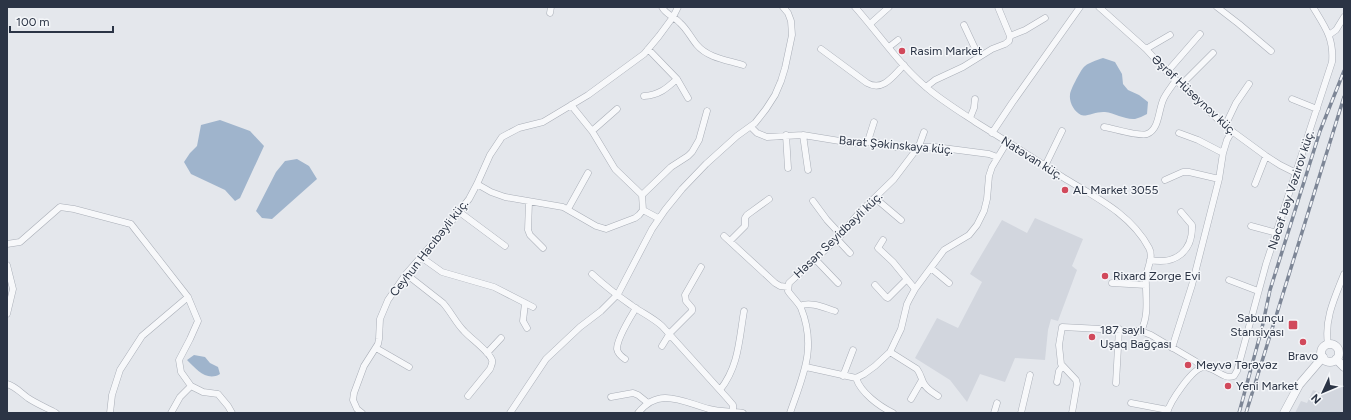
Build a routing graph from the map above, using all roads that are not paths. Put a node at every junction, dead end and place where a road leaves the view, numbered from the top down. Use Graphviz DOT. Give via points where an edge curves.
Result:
graph roads {
  1 [pos="662,7"];
  2 [pos="678,7"];
  3 [pos="783,7"];
  4 [pos="855,7"];
  5 [pos="889,7"];
  6 [pos="998,7"];
  7 [pos="1080,7"];
  8 [pos="1099,7"];
  9 [pos="1217,7"];
  10 [pos="1313,7"];
  11 [pos="673,17"];
  12 [pos="1344,17"];
  13 [pos="1045,18"];
  14 [pos="870,24"];
  15 [pos="964,25"];
  16 [pos="1200,34"];
  17 [pos="1170,35"];
  18 [pos="1329,35"];
  19 [pos="1010,36"];
  20 [pos="898,40"];
  21 [pos="888,47"];
  22 [pos="648,49"];
  23 [pos="821,49"];
  24 [pos="1146,49"];
  25 [pos="1271,51"];
  26 [pos="1213,53"];
  27 [pos="979,57"];
  28 [pos="743,65"];
  29 [pos="904,65"];
  30 [pos="1167,72"];
  31 [pos="677,79"];
  32 [pos="1176,80"];
  33 [pos="1249,84"];
  34 [pos="1181,85"];
  35 [pos="926,87"];
  36 [pos="644,96"];
  37 [pos="688,98"];
  38 [pos="976,99"];
  39 [pos="1292,99"];
  40 [pos="571,105"];
  41 [pos="617,109"];
  42 [pos="1317,109"];
  43 [pos="707,111"];
  44 [pos="970,118"];
  45 [pos="874,122"];
  46 [pos="1104,126"];
  47 [pos="1225,126"];
  48 [pos="751,127"];
  49 [pos="592,131"];
  50 [pos="1062,131"];
  51 [pos="1232,131"];
  52 [pos="924,132"];
  53 [pos="992,132"];
  54 [pos="1179,133"];
  55 [pos="786,135"];
  56 [pos="803,135"];
  57 [pos="868,141"];
  58 [pos="1007,142"];
  59 [pos="919,146"];
  60 [pos="1223,153"];
  61 [pos="1266,156"];
  62 [pos="997,157"];
  63 [pos="1045,166"];
  64 [pos="788,168"];
  65 [pos="808,170"];
  66 [pos="588,173"];
  67 [pos="1296,173"];
  68 [pos="1219,179"];
  69 [pos="1165,180"];
  70 [pos="477,184"];
  71 [pos="1255,184"];
  72 [pos="642,195"];
  73 [pos="875,198"];
  74 [pos="768,199"];
  75 [pos="813,201"];
  76 [pos="528,202"];
  77 [pos="568,209"];
  78 [pos="643,210"];
  79 [pos="458,211"];
  80 [pos="1181,212"];
  81 [pos="658,218"];
  82 [pos="901,220"];
  83 [pos="1251,226"];
  84 [pos="1277,233"];
  85 [pos="724,236"];
  86 [pos="839,237"];
  87 [pos="883,240"];
  88 [pos="730,241"];
  89 [pos="7,244"];
  90 [pos="505,246"];
  91 [pos="543,248"];
  92 [pos="850,253"];
  93 [pos="421,257"];
  94 [pos="815,259"];
  95 [pos="1150,260"];
  96 [pos="7,266"];
  97 [pos="701,267"];
  98 [pos="931,268"];
  99 [pos="406,274"];
  100 [pos="592,274"];
  101 [pos="1344,274"];
  102 [pos="907,279"];
  103 [pos="1229,280"];
  104 [pos="838,283"];
  105 [pos="949,283"];
  106 [pos="1112,283"];
  107 [pos="875,285"];
  108 [pos="1146,285"];
  109 [pos="788,287"];
  110 [pos="915,289"];
  111 [pos="1258,291"];
  112 [pos="618,294"];
  113 [pos="188,297"];
  114 [pos="525,303"];
  115 [pos="800,306"];
  116 [pos="533,307"];
  117 [pos="636,308"];
  118 [pos="744,311"];
  119 [pos="835,312"];
  120 [pos="7,314"];
  121 [pos="527,328"];
  122 [pos="1119,329"];
  123 [pos="1141,331"];
  124 [pos="670,334"];
  125 [pos="501,338"];
  126 [pos="1328,344"];
  127 [pos="662,346"];
  128 [pos="376,348"];
  129 [pos="1172,348"];
  130 [pos="853,350"];
  131 [pos="890,352"];
  132 [pos="487,353"];
  133 [pos="1323,357"];
  134 [pos="625,359"];
  135 [pos="1336,359"];
  136 [pos="409,367"];
  137 [pos="806,367"];
  138 [pos="1062,367"];
  139 [pos="1203,367"];
  140 [pos="1344,367"];
  141 [pos="1030,375"];
  142 [pos="843,376"];
  143 [pos="856,378"];
  144 [pos="922,380"];
  145 [pos="1057,382"];
  146 [pos="1116,383"];
  147 [pos="7,384"];
  148 [pos="191,386"];
  149 [pos="720,390"];
  150 [pos="468,396"];
  151 [pos="938,396"];
  152 [pos="611,397"];
  153 [pos="911,399"];
  154 [pos="997,402"];
  155 [pos="648,403"];
  156 [pos="1131,403"];
  157 [pos="1167,411"];
  158 [pos="733,412"];
  159 [pos="56,413"];
  160 [pos="110,413"];
  161 [pos="171,413"];
  162 [pos="232,413"];
  163 [pos="362,413"];
  164 [pos="510,413"];
  165 [pos="638,413"];
  166 [pos="743,413"];
  167 [pos="790,413"];
  168 [pos="892,413"];
  169 [pos="994,413"];
  170 [pos="1021,413"];
  171 [pos="1072,413"];
  172 [pos="1284,413"];
  1 -- 11 [label="street" via="667,15"];
  2 -- 11 [label="street, Ceyhun Hacıbəyli küç."];
  3 -- 48 [label="street" via="791,21 790,51 775,95"];
  4 -- 14 [label="street, Natəvan küç."];
  5 -- 14 [label="street"];
  6 -- 19 [label="street"];
  7 -- 53 [label="street"];
  8 -- 24 [label="street, Əşrəf Hüseynov küç."];
  9 -- 25 [label="street"];
  10 -- 18 [label="street, Nəcəf bəy Vəzirov küç."];
  11 -- 22 [label="street, Ceyhun Hacıbəyli küç."];
  11 -- 28 [label="street" via="702,50"];
  12 -- 18 [label="street" via="1336,30"];
  13 -- 19 [label="street"];
  14 -- 21 [label="street, Natəvan küç."];
  15 -- 27 [label="street"];
  16 -- 30 [label="street"];
  17 -- 24 [label="street"];
  18 -- 42 [label="street, Nəcəf bəy Vəzirov küç." via="1332,62"];
  19 -- 27 [label="street" via="1006,44"];
  20 -- 21 [label="street"];
  21 -- 29 [label="street, Natəvan küç."];
  22 -- 31 [label="street"];
  22 -- 40 [label="street, Ceyhun Hacıbəyli küç."];
  23 -- 29 [label="street" via="876,87 884,84"];
  24 -- 30 [label="street, Əşrəf Hüseynov küç."];
  26 -- 34 [label="street"];
  27 -- 35 [label="street"];
  29 -- 35 [label="street, Natəvan küç."];
  30 -- 32 [label="street, Əşrəf Hüseynov küç."];
  31 -- 36 [label="street" via="659,94"];
  31 -- 37 [label="street"];
  32 -- 34 [label="street, Əşrəf Hüseynov küç."];
  32 -- 46 [label="street" via="1164,98 1157,123 1147,134 1140,135"];
  33 -- 47 [label="street"];
  34 -- 47 [label="street, Əşrəf Hüseynov küç."];
  35 -- 44 [label="street, Natəvan küç."];
  38 -- 44 [label="street"];
  39 -- 42 [label="street"];
  40 -- 49 [label="street"];
  40 -- 70 [label="street, Ceyhun Hacıbəyli küç." via="543,122 519,128 502,137 490,154"];
  41 -- 49 [label="street"];
  42 -- 67 [label="street, Nəcəf bəy Vəzirov küç."];
  43 -- 72 [label="street" via="699,140 692,152 671,167"];
  44 -- 53 [label="street, Natəvan küç."];
  45 -- 57 [label="street"];
  47 -- 51 [label="street, Əşrəf Hüseynov küç."];
  48 -- 55 [label="street, Barat Şəkinskaya küç." via="767,137"];
  48 -- 81 [label="street" via="742,132 702,169"];
  49 -- 72 [label="street" via="615,169"];
  50 -- 63 [label="street"];
  51 -- 60 [label="street" via="1226,140"];
  51 -- 61 [label="street, Əşrəf Hüseynov küç."];
  52 -- 59 [label="street, Həsən Seyidbəyli küç."];
  53 -- 58 [label="street, Natəvan küç."];
  54 -- 60 [label="street"];
  55 -- 56 [label="street, Barat Şəkinskaya küç."];
  55 -- 64 [label="street"];
  56 -- 57 [label="street, Barat Şəkinskaya küç." via="852,143"];
  56 -- 65 [label="street"];
  57 -- 59 [label="street, Barat Şəkinskaya küç." via="896,147"];
  58 -- 62 [label="street"];
  58 -- 63 [label="street, Natəvan küç."];
  59 -- 62 [label="street, Barat Şəkinskaya küç."];
  59 -- 73 [label="street, Həsən Seyidbəyli küç." via="894,179"];
  60 -- 68 [label="street"];
  61 -- 67 [label="street, Əşrəf Hüseynov küç."];
  61 -- 71 [label="street"];
  62 -- 98 [label="street" via="989,176 984,211 977,225 969,235 944,250"];
  63 -- 95 [label="street, Natəvan küç." via="1124,217 1149,248"];
  66 -- 77 [label="street"];
  67 -- 84 [label="street, Nəcəf bəy Vəzirov küç."];
  68 -- 69 [label="street" via="1183,172"];
  68 -- 129 [label="street" via="1192,284"];
  70 -- 76 [label="street" via="497,195"];
  70 -- 79 [label="street, Ceyhun Hacıbəyli küç."];
  72 -- 78 [label="street"];
  73 -- 82 [label="street"];
  73 -- 86 [label="street, Həsən Seyidbəyli küç."];
  74 -- 88 [label="street" via="747,215 745,226"];
  75 -- 86 [label="street"];
  76 -- 77 [label="street"];
  76 -- 91 [label="street" via="528,230"];
  77 -- 78 [label="street" via="596,226 606,229 635,218"];
  78 -- 81 [label="street"];
  79 -- 90 [label="street"];
  79 -- 93 [label="street, Ceyhun Hacıbəyli küç."];
  80 -- 95 [label="street" via="1192,225 1186,249 1171,260"];
  81 -- 112 [label="street"];
  83 -- 84 [label="street"];
  84 -- 111 [label="street, Nəcəf bəy Vəzirov küç."];
  85 -- 88 [label="street"];
  86 -- 92 [label="street"];
  86 -- 94 [label="street, Həsən Seyidbəyli küç."];
  87 -- 102 [label="street" via="878,248 894,262"];
  88 -- 109 [label="street" via="774,283"];
  89 -- 113 [label="street" via="20,242 60,207 131,224"];
  93 -- 99 [label="street, Ceyhun Hacıbəyli küç."];
  93 -- 114 [label="street" via="442,272 494,287"];
  94 -- 104 [label="street"];
  94 -- 109 [label="street, Həsən Seyidbəyli küç."];
  95 -- 108 [label="street, Natəvan küç."];
  96 -- 120 [label="street" via="13,289"];
  97 -- 124 [label="street" via="685,295 692,311"];
  98 -- 105 [label="street"];
  98 -- 110 [label="street"];
  99 -- 128 [label="street, Ceyhun Hacıbəyli küç." via="382,315"];
  99 -- 132 [label="street" via="443,303 462,329"];
  100 -- 112 [label="street"];
  101 -- 126 [label="street" via="1329,314 1326,334"];
  102 -- 107 [label="street" via="888,298"];
  102 -- 110 [label="street"];
  103 -- 111 [label="street"];
  106 -- 108 [label="street"];
  108 -- 123 [label="street, Natəvan küç." via="1147,302"];
  109 -- 115 [label="street, Həsən Seyidbəyli küç." via="790,294"];
  110 -- 131 [label="street"];
  111 -- 139 [label="street, Nəcəf bəy Vəzirov küç." via="1237,372 1232,377 1225,376"];
  112 -- 117 [label="street"];
  112 -- 164 [label="street" via="546,359"];
  113 -- 148 [label="street" via="198,321 179,360 181,372"];
  113 -- 160 [label="street" via="142,336 120,370 112,395"];
  114 -- 116 [label="street"];
  114 -- 121 [label="street" via="523,321"];
  115 -- 119 [label="street" via="813,305"];
  115 -- 137 [label="street, Həsən Seyidbəyli küç." via="808,334"];
  117 -- 124 [label="street" via="652,317"];
  117 -- 134 [label="street" via="621,335 617,349"];
  118 -- 149 [label="street" via="737,356"];
  122 -- 123 [label="street"];
  122 -- 138 [label="street" via="1062,327 1059,345"];
  122 -- 146 [label="street"];
  123 -- 129 [label="street"];
  124 -- 127 [label="street"];
  124 -- 149 [label="street"];
  125 -- 132 [label="street"];
  126 -- 133 [label="street" via="1322,348"];
  126 -- 135 [label="street" via="1335,345 1338,349"];
  128 -- 136 [label="street"];
  128 -- 163 [label="street, Ceyhun Hacıbəyli küç." via="364,366 354,393 353,400"];
  129 -- 139 [label="street"];
  130 -- 142 [label="street"];
  131 -- 143 [label="street" via="875,366"];
  131 -- 144 [label="street" via="917,369"];
  132 -- 150 [label="street" via="492,359 490,369"];
  133 -- 135 [label="street" via="1329,361"];
  133 -- 172 [label="street" via="1299,385"];
  135 -- 140 [label="street"];
  137 -- 142 [label="street"];
  137 -- 167 [label="street, Həsən Seyidbəyli küç."];
  138 -- 145 [label="street"];
  138 -- 171 [label="street" via="1077,384"];
  139 -- 157 [label="street" via="1176,394"];
  141 -- 170 [label="street"];
  142 -- 143 [label="street"];
  143 -- 168 [label="street" via="870,398"];
  144 -- 151 [label="street" via="929,390"];
  144 -- 153 [label="street"];
  147 -- 159 [label="street" via="14,386 35,403"];
  148 -- 161 [label="street"];
  148 -- 162 [label="street" via="204,392 218,394"];
  149 -- 158 [label="street" via="733,406"];
  152 -- 155 [label="street" via="633,393"];
  154 -- 169 [label="street"];
  155 -- 158 [label="street" via="670,398 712,410"];
  155 -- 165 [label="street"];
  156 -- 157 [label="street"];
  158 -- 166 [label="street"];
}
